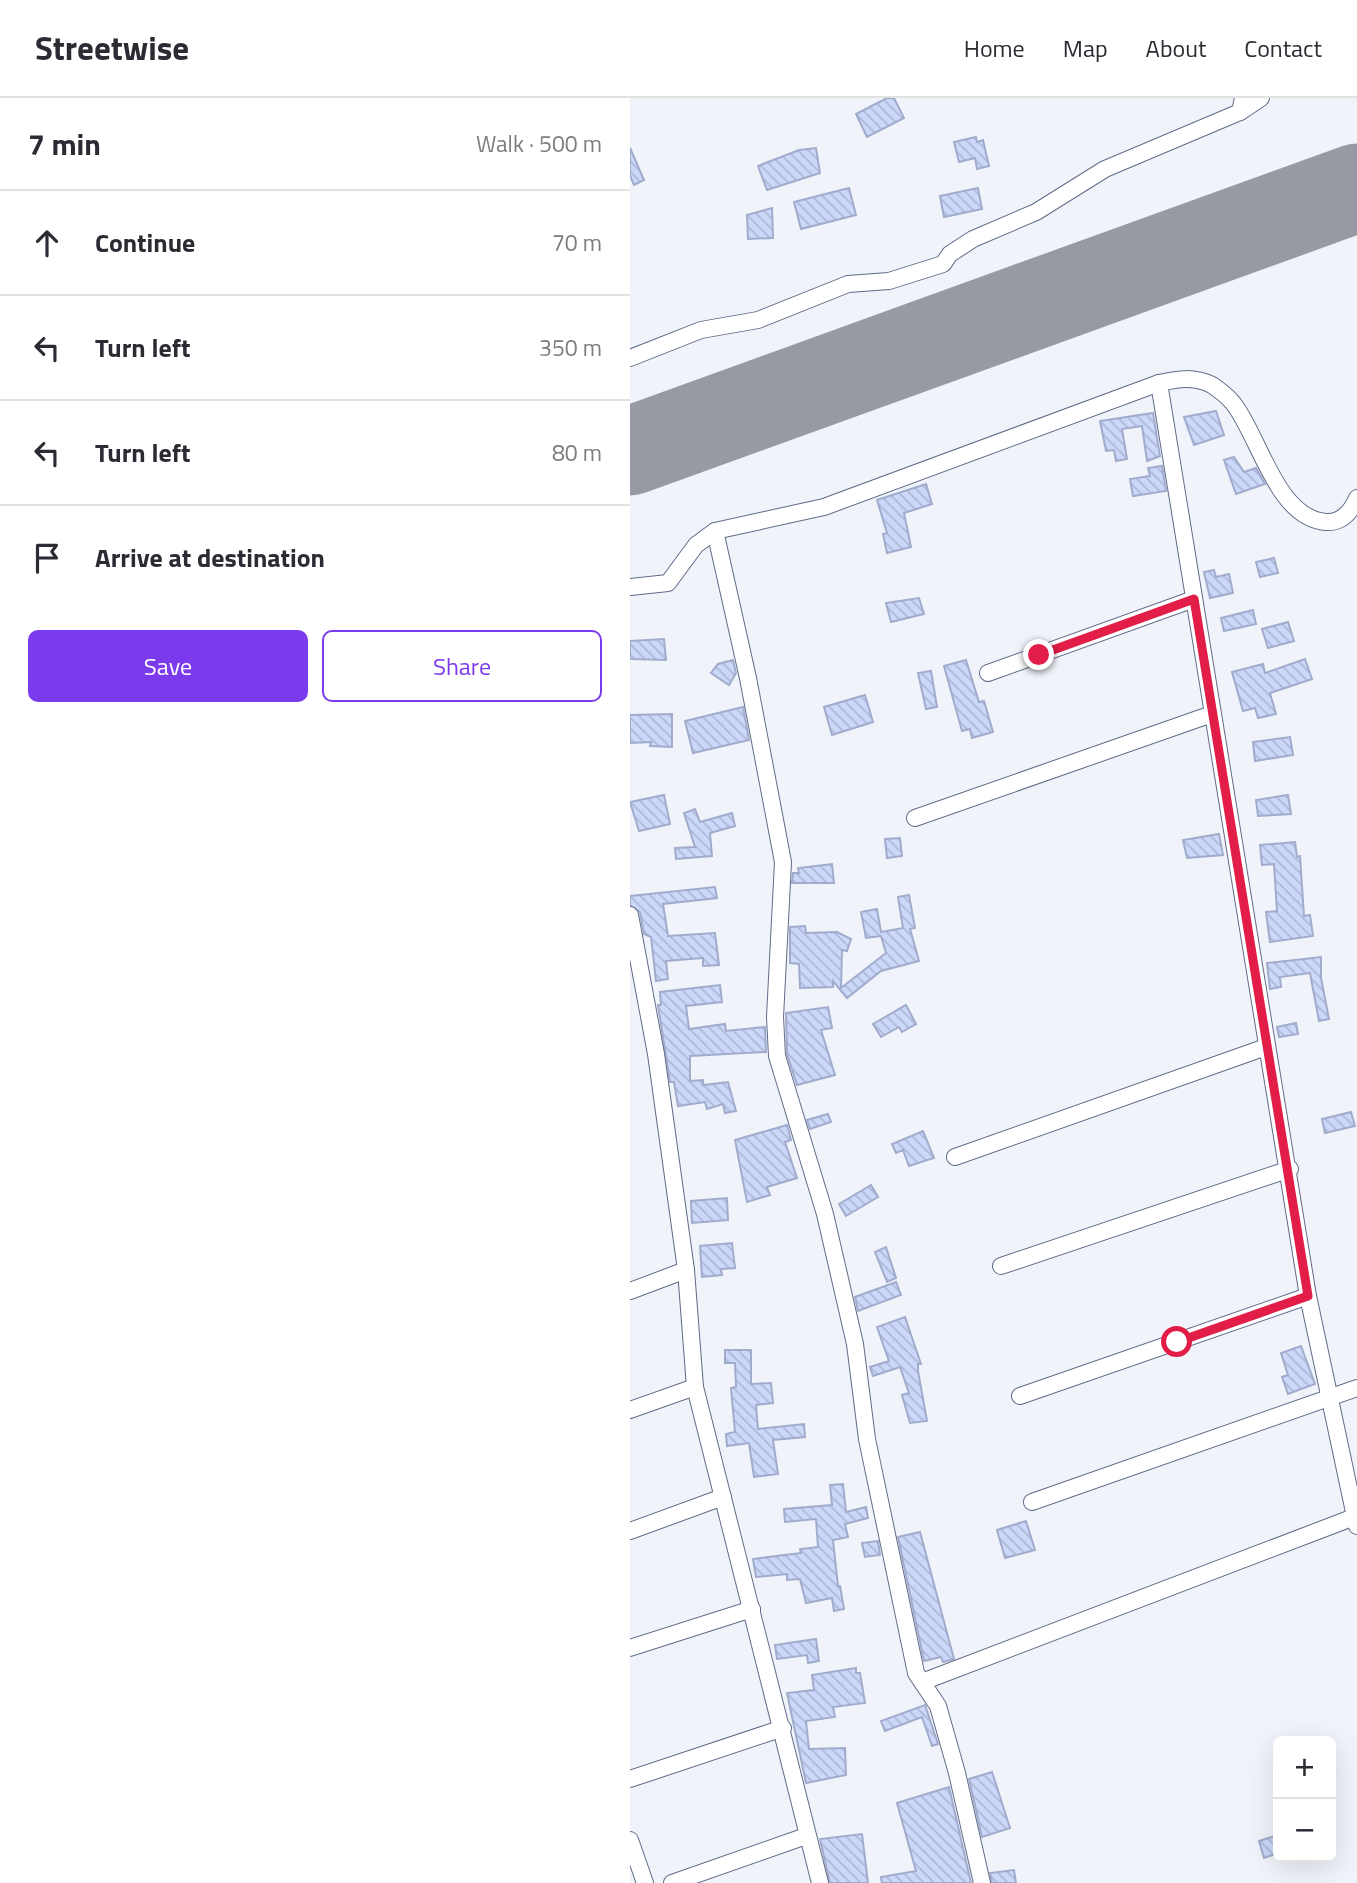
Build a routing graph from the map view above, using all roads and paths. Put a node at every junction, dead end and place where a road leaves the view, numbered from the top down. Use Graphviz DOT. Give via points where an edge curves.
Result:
graph roads {
  1 [pos="1261,98"];
  2 [pos="1241,105"];
  3 [pos="630,358"];
  4 [pos="1159,383"];
  5 [pos="1357,498"];
  6 [pos="715,531"];
  7 [pos="630,587"];
  8 [pos="1194,599"];
  9 [pos="988,673"];
  10 [pos="1212,714"];
  11 [pos="915,818"];
  12 [pos="630,915"];
  13 [pos="1266,1046"];
  14 [pos="956,1157"];
  15 [pos="1290,1169"];
  16 [pos="1001,1266"];
  17 [pos="686,1270"];
  18 [pos="630,1291"];
  19 [pos="1308,1296"];
  20 [pos="695,1387"];
  21 [pos="1357,1388"];
  22 [pos="1020,1396"];
  23 [pos="1332,1398"];
  24 [pos="630,1410"];
  25 [pos="723,1497"];
  26 [pos="1032,1502"];
  27 [pos="1356,1520"];
  28 [pos="630,1531"];
  29 [pos="752,1609"];
  30 [pos="630,1648"];
  31 [pos="922,1682"];
  32 [pos="783,1728"];
  33 [pos="630,1779"];
  34 [pos="806,1836"];
  35 [pos="630,1840"];
  36 [pos="645,1883"];
  37 [pos="672,1883"];
  38 [pos="820,1883"];
  39 [pos="982,1883"];
  1 -- 2 [label="street"];
  2 -- 3 [label="street" via="1105,169 1036,212 973,239 943,264 889,281 848,284 758,320 701,330"];
  4 -- 5 [label="street" via="1187,377 1213,386 1233,402 1293,507 1311,521 1334,523 1351,512"];
  4 -- 6 [label="street" via="824,507"];
  4 -- 8 [label="street"];
  6 -- 7 [label="street" via="696,545 668,583"];
  6 -- 31 [label="street" via="783,862 777,1056 825,1214 849,1318 867,1438 909,1642"];
  8 -- 9 [label="street"];
  8 -- 10 [label="street"];
  10 -- 11 [label="street"];
  10 -- 13 [label="street"];
  12 -- 17 [label="street" via="656,1054"];
  13 -- 14 [label="street"];
  13 -- 15 [label="street"];
  15 -- 16 [label="street"];
  15 -- 19 [label="street"];
  17 -- 18 [label="street"];
  17 -- 20 [label="street"];
  19 -- 22 [label="street"];
  19 -- 23 [label="street"];
  20 -- 24 [label="street"];
  20 -- 25 [label="street"];
  21 -- 23 [label="street"];
  23 -- 26 [label="street"];
  23 -- 27 [label="street"];
  25 -- 28 [label="street"];
  25 -- 29 [label="street"];
  27 -- 31 [label="street"];
  29 -- 30 [label="street"];
  29 -- 32 [label="street"];
  31 -- 39 [label="street" via="938,1706"];
  32 -- 33 [label="street"];
  32 -- 34 [label="street"];
  34 -- 37 [label="street"];
  34 -- 38 [label="street"];
  35 -- 36 [label="street"];
}
